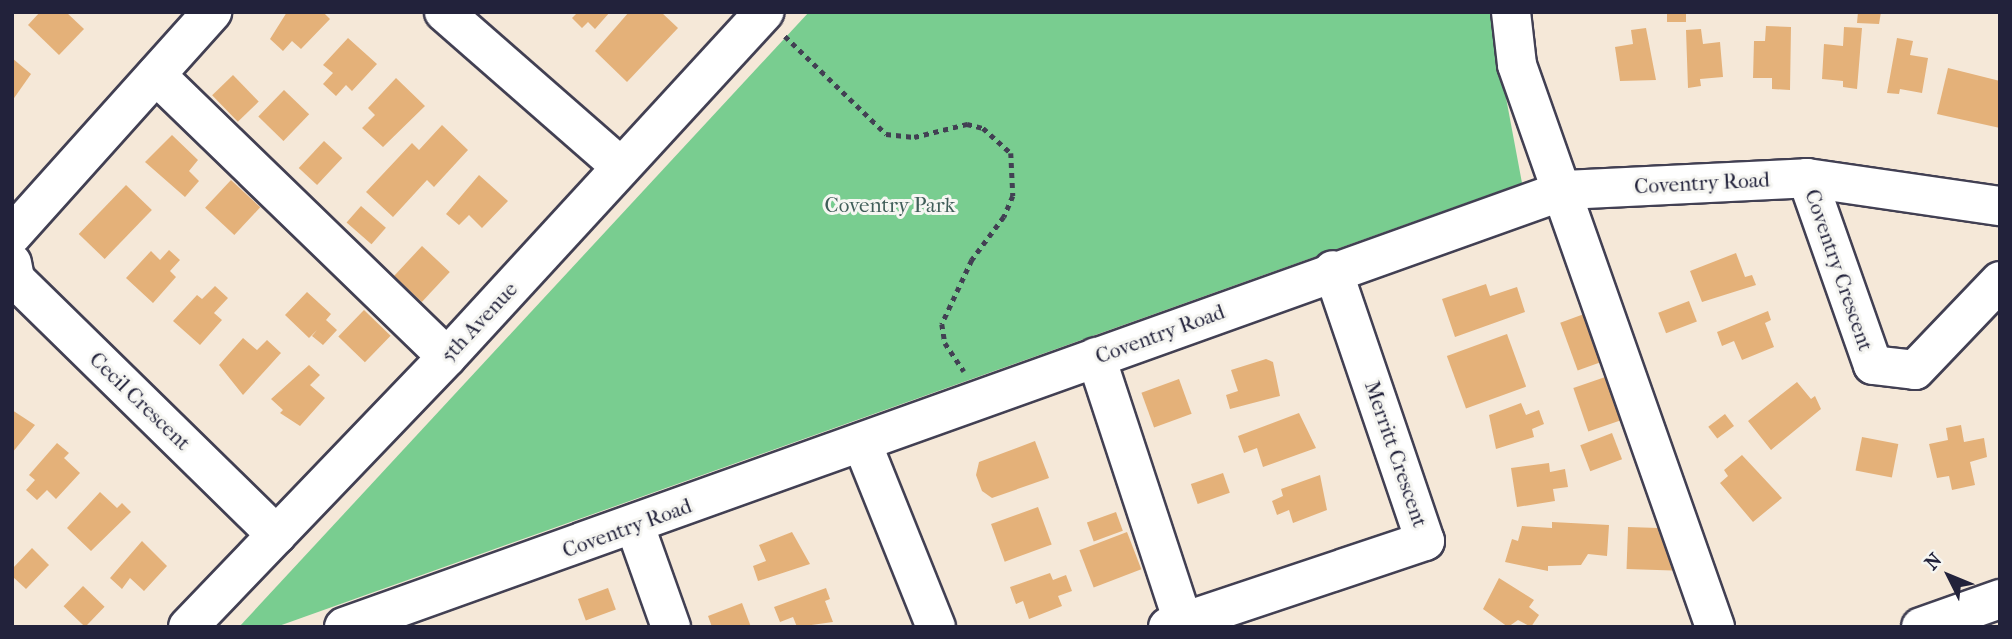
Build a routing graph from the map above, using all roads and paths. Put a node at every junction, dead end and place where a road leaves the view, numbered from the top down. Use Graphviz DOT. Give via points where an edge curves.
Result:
graph roads {
  1 [pos="212,12"];
  2 [pos="444,12"];
  3 [pos="1511,12"];
  4 [pos="760,16"];
  5 [pos="156,75"];
  6 [pos="621,167"];
  7 [pos="1807,178"];
  8 [pos="1565,190"];
  9 [pos="2000,206"];
  10 [pos="12,235"];
  11 [pos="12,263"];
  12 [pos="1334,270"];
  13 [pos="2000,281"];
  14 [pos="447,357"];
  15 [pos="1096,357"];
  16 [pos="960,407"];
  17 [pos="862,443"];
  18 [pos="635,526"];
  19 [pos="276,535"];
  20 [pos="2000,599"];
  21 [pos="406,616"];
  22 [pos="1175,624"];
  23 [pos="188,627"];
  24 [pos="344,627"];
  25 [pos="671,627"];
  26 [pos="936,627"];
  27 [pos="1715,627"];
  28 [pos="1921,627"];
  1 -- 5 [label="street"];
  2 -- 6 [label="street"];
  3 -- 8 [label="street" via="1517,65"];
  4 -- 6 [label="street, 5th Avenue"];
  4 -- 16 [label="path" via="886,134 914,137 967,124 983,128 1011,153 1015,174 1008,206 972,260 942,324 945,342 966,373"];
  5 -- 10 [label="street"];
  5 -- 14 [label="street"];
  6 -- 14 [label="street, 5th Avenue"];
  7 -- 8 [label="street, Coventry Road"];
  7 -- 9 [label="street, Coventry Road"];
  7 -- 13 [label="street, Coventry Crescent" via="1873,365 1915,370"];
  8 -- 12 [label="street, Coventry Road"];
  8 -- 27 [label="street"];
  11 -- 19 [label="street, Cecil Crescent" via="15,279"];
  12 -- 15 [label="street, Coventry Road"];
  12 -- 22 [label="street, Merritt Crescent" via="1425,541"];
  14 -- 19 [label="street, 5th Avenue"];
  15 -- 16 [label="street, Coventry Road"];
  15 -- 22 [label="street"];
  16 -- 17 [label="street, Coventry Road"];
  17 -- 18 [label="street, Coventry Road"];
  17 -- 26 [label="street"];
  18 -- 21 [label="street, Coventry Road"];
  18 -- 25 [label="street"];
  19 -- 23 [label="street, 5th Avenue"];
  20 -- 28 [label="street"];
  21 -- 24 [label="street, Coventry Road"];
}
